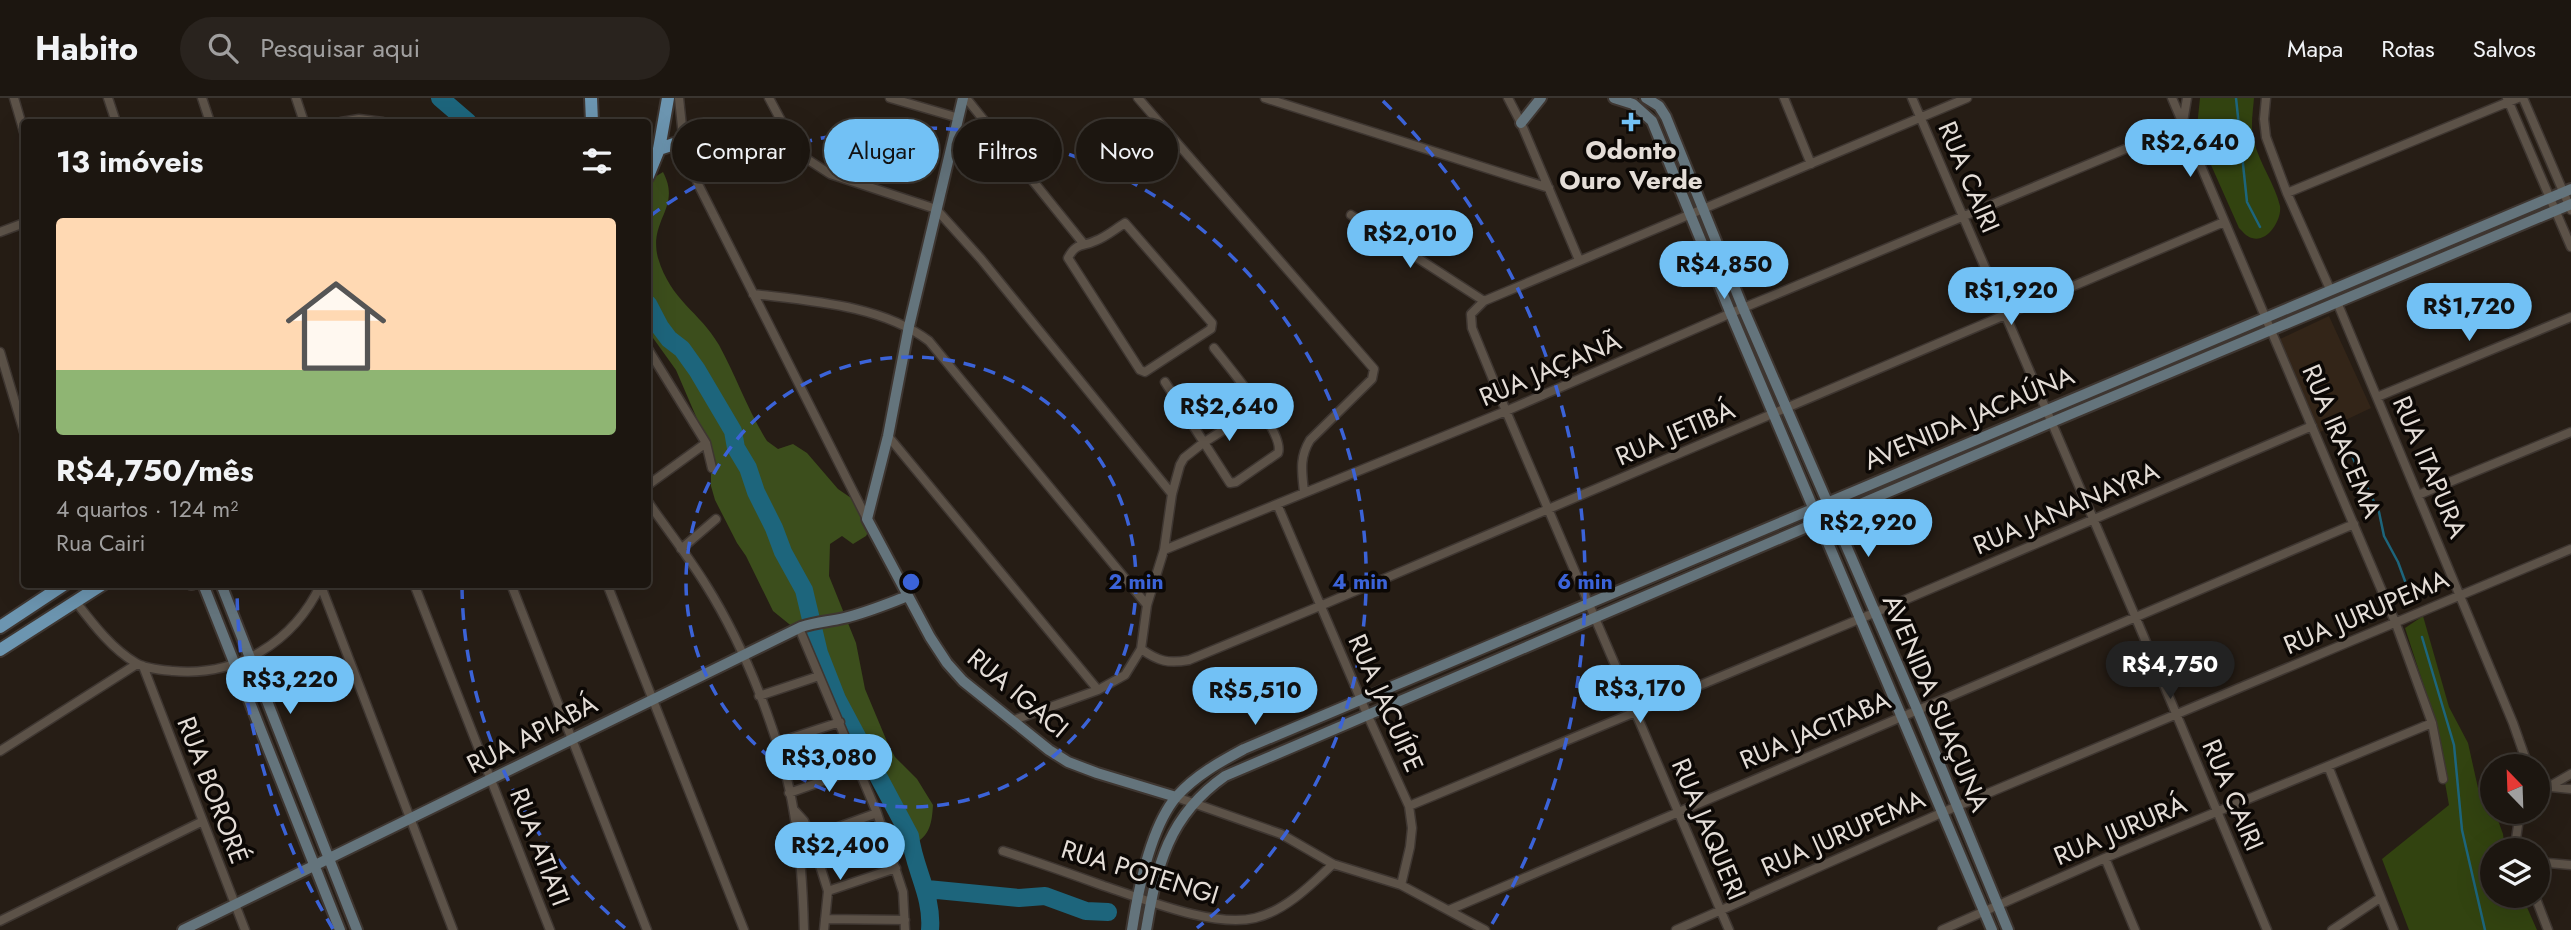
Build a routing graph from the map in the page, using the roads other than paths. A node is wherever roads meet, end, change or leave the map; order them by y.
1 (14, 98) edge
2 (108, 98) edge
3 (202, 98) edge
4 (296, 98) edge
5 (591, 98) edge
6 (668, 98) edge
7 (679, 98) edge
8 (769, 98) edge
9 (890, 98) edge
10 (965, 98) edge
11 (1138, 98) edge
12 (1265, 98) edge
13 (1508, 98) edge
14 (1541, 98) edge
15 (1614, 98) edge
16 (1646, 98) edge
17 (1784, 98) edge
18 (1912, 98) edge
19 (1967, 98) edge
20 (2172, 98) edge
21 (2187, 98) edge
22 (2266, 98) edge
23 (2518, 98) edge
24 (2523, 98) edge
25 (2508, 100) edge
26 (1658, 102) edge
27 (959, 118) junction
28 (1920, 118) junction
29 (115, 119) edge
30 (210, 119) edge
31 (303, 119) edge
32 (592, 119) edge
33 (681, 119) edge
34 (21, 122) edge
35 (1521, 123) junction
36 (2183, 125) junction
37 (672, 145) edge
38 (659, 149) junction
39 (1811, 164) junction
40 (651, 169) edge
41 (698, 182) edge
42 (1549, 188) junction
43 (2567, 190) edge
44 (2287, 193) junction
45 (2550, 198) junction
46 (2570, 206) edge
47 (936, 209) junction
48 (1703, 209) junction
49 (2555, 211) junction
50 (1691, 214) junction
51 (1351, 215) dead end
52 (1963, 216) junction
53 (2224, 222) junction
54 (21, 224) edge
55 (0, 232) edge
56 (1083, 243) junction
57 (2571, 247) edge
58 (1579, 260) junction
59 (2330, 289) junction
60 (753, 294) junction
61 (1484, 301) junction
62 (2337, 302) junction
63 (1743, 308) junction
64 (1731, 314) junction
65 (2005, 314) junction
66 (2267, 317) junction
67 (2571, 317) edge
68 (909, 326) junction
69 (2273, 330) junction
70 (1214, 348) dead end
71 (0, 352) edge
72 (651, 361) edge
73 (1165, 382) dead end
74 (2377, 397) junction
75 (1260, 407) junction
76 (1788, 408) junction
77 (2046, 410) junction
78 (1506, 411) junction
79 (1774, 414) junction
80 (21, 422) edge
81 (2052, 422) junction
82 (2312, 426) junction
83 (2571, 432) edge
84 (888, 436) junction
85 (706, 443) junction
86 (1203, 443) junction
87 (712, 468) dead end
88 (651, 483) edge
89 (1304, 492) junction
90 (1172, 495) junction
91 (2417, 495) junction
92 (1827, 503) junction
93 (1277, 504) junction
94 (651, 506) edge
95 (1549, 509) junction
96 (1815, 509) junction
97 (1832, 517) junction
98 (2093, 518) junction
99 (716, 519) dead end
100 (867, 519) junction
101 (1820, 522) junction
102 (2354, 524) junction
103 (681, 549) junction
104 (2571, 549) edge
105 (1164, 550) junction
106 (59, 588) edge
107 (72, 588) edge
108 (97, 588) edge
109 (205, 588) edge
110 (223, 588) edge
111 (319, 588) edge
112 (322, 588) edge
113 (416, 588) edge
114 (513, 588) edge
115 (608, 588) edge
116 (2461, 595) junction
117 (908, 596) junction
118 (76, 602) junction
119 (1589, 603) junction
120 (1147, 605) junction
121 (1320, 606) junction
122 (309, 608) junction
123 (1874, 613) junction
124 (330, 616) junction
125 (2135, 616) junction
126 (1595, 618) junction
127 (1861, 618) junction
128 (2396, 624) junction
129 (0, 626) edge
130 (800, 628) junction
131 (1141, 649) junction
132 (0, 650) edge
133 (743, 654) junction
134 (250, 659) junction
135 (140, 665) junction
136 (234, 665) junction
137 (819, 676) junction
138 (1098, 690) junction
139 (759, 696) junction
140 (650, 699) junction
141 (1362, 700) junction
142 (1917, 709) junction
143 (1635, 712) junction
144 (1367, 714) junction
145 (2175, 715) junction
146 (1902, 716) junction
147 (1014, 720) junction
148 (840, 722) junction
149 (2432, 723) junction
150 (570, 740) junction
151 (776, 743) junction
152 (0, 751) edge
153 (2524, 754) edge
154 (2328, 766) junction
155 (859, 768) junction
156 (2571, 774) edge
157 (2443, 779) dead end
158 (492, 780) junction
159 (2551, 787) joint
160 (2571, 789) edge
161 (789, 793) junction
162 (1176, 797) junction
163 (1194, 802) junction
164 (1409, 806) junction
165 (1955, 807) junction
166 (794, 810) junction
167 (1678, 811) junction
168 (2218, 812) junction
169 (877, 813) junction
170 (1942, 813) junction
171 (410, 820) junction
172 (202, 821) junction
173 (811, 837) junction
174 (1003, 851) dead end
175 (2105, 858) junction
176 (331, 859) junction
177 (2550, 863) edge
178 (1333, 864) junction
179 (2571, 865) edge
180 (315, 866) junction
181 (897, 868) junction
182 (1401, 885) junction
183 (828, 891) junction
184 (1138, 897) junction
185 (2380, 898) junction
186 (1151, 902) junction
187 (235, 904) junction
188 (1997, 905) junction
189 (2540, 908) edge
190 (1449, 910) junction
191 (1721, 910) junction
192 (1984, 912) junction
193 (825, 919) junction
194 (2, 920) edge
195 (905, 920) junction
196 (5, 930) edge
197 (183, 930) edge
198 (245, 930) edge
199 (340, 930) edge
200 (357, 930) edge
201 (453, 930) edge
202 (550, 930) edge
203 (646, 930) edge
204 (744, 930) edge
205 (804, 930) edge
206 (824, 930) edge
207 (905, 930) edge
208 (1132, 930) edge
209 (1146, 930) edge
210 (1485, 930) edge
211 (1676, 930) edge
212 (1729, 930) edge
213 (1942, 930) edge
214 (1992, 930) edge
215 (2008, 930) edge
216 (2135, 930) edge
217 (2267, 930) edge
218 (2332, 930) edge
219 (2394, 930) edge
220 (2548, 930) edge

1 - 34 street
2 - 29 street
3 - 30 street
4 - 31 street
5 - 32 main road
6 - 38 main road
7 - 33 street, RUA IGACI
8 - 47 street
9 - 27 street
10 - 27 street
10 - 56 street
11 - 89 street
12 - 42 street
13 - 35 street
14 - 35 street
15 - 50 street, AVENIDA SUAÇUNA
16 - 26 street
17 - 39 street
18 - 28 street, RUA CAIRI
19 - 28 street
20 - 36 street, RUA IRACEMA
21 - 36 street
22 - 44 street
23 - 25 street
24 - 43 street
25 - 44 street
25 - 45 street
26 - 48 street, AVENIDA SUAÇUNA
27 - 47 street
28 - 39 street
28 - 52 street, RUA CAIRI
35 - 42 street
36 - 52 street, RUA JAÇANÃ
36 - 53 street, RUA IRACEMA
37 - 38 main road
38 - 40 main road
39 - 48 street
41 - 60 street, RUA IGACI
42 - 58 street
43 - 45 street, AVENIDA JACAÚNA
43 - 46 street
44 - 59 street
45 - 49 street
45 - 59 street, AVENIDA JACAÚNA
46 - 49 street, AVENIDA JACAÚNA
47 - 68 street
47 - 90 street
48 - 50 street
48 - 63 street, AVENIDA SUAÇUNA
49 - 57 street
49 - 62 street, AVENIDA JACAÚNA
50 - 58 street
50 - 64 street, AVENIDA SUAÇUNA
51 - 61 street
52 - 63 street, RUA JAÇANÃ
52 - 65 street, RUA CAIRI
53 - 65 street, RUA JETIBÁ
53 - 66 street, RUA IRACEMA
54 - 55 street
56 - 56 street
58 - 61 street
59 - 66 street, AVENIDA JACAÚNA
60 - 68 street
60 - 100 street, RUA IGACI
61 - 78 street, RUA JAQUERI
62 - 69 street, AVENIDA JACAÚNA
62 - 74 street, RUA ITAPURA
63 - 64 street, RUA JAÇANÃ
63 - 76 street, AVENIDA SUAÇUNA
64 - 78 street, RUA JAÇANÃ
64 - 79 street, AVENIDA SUAÇUNA
65 - 76 street, RUA JETIBÁ
65 - 77 street, RUA CAIRI
66 - 69 street, RUA IRACEMA
66 - 77 street, AVENIDA JACAÚNA
67 - 74 street
68 - 84 street
68 - 120 street
69 - 81 street, AVENIDA JACAÚNA
69 - 82 street, RUA IRACEMA
70 - 75 street
71 - 80 street
72 - 85 street
73 - 86 street
74 - 91 street, RUA ITAPURA
75 - 86 street
75 - 86 street
76 - 79 street, RUA JETIBÁ
76 - 92 street, AVENIDA SUAÇUNA
77 - 81 street, RUA CAIRI
77 - 92 street, AVENIDA JACAÚNA
78 - 89 street, RUA JAÇANÃ
78 - 95 street, RUA JAQUERI
79 - 95 street, RUA JETIBÁ
79 - 96 street, AVENIDA SUAÇUNA
81 - 97 street, AVENIDA JACAÚNA
81 - 98 street, RUA CAIRI
82 - 98 street, RUA JANANAYRA
82 - 102 street, RUA IRACEMA
83 - 91 street
84 - 100 street
84 - 138 street
85 - 87 street
85 - 88 street
86 - 90 street
89 - 93 street, RUA JAÇANÃ
90 - 105 street
91 - 116 street, RUA ITAPURA
92 - 96 street, AVENIDA JACAÚNA
92 - 97 street, AVENIDA SUAÇUNA
93 - 105 street, RUA JAÇANÃ
93 - 121 street, RUA JACUÍPE
94 - 103 street
95 - 119 street, RUA JAQUERI
95 - 121 street, RUA JETIBÁ
96 - 101 street, AVENIDA SUAÇUNA
96 - 119 street, AVENIDA JACAÚNA
97 - 101 street, AVENIDA JACAÚNA
97 - 123 street, AVENIDA SUAÇUNA
98 - 123 street, RUA JANANAYRA
98 - 125 street, RUA CAIRI
99 - 103 street
100 - 117 street, RUA IGACI
101 - 126 street, AVENIDA JACAÚNA
101 - 127 street, AVENIDA SUAÇUNA
102 - 125 street, RUA JACITABA
102 - 128 street, RUA IRACEMA
103 - 133 street
104 - 116 street, RUA JURUPEMA
105 - 120 street
106 - 129 main road
107 - 118 main road
108 - 118 main road
109 - 136 street
110 - 134 street
111 - 122 street
112 - 124 street
113 - 158 street, RUA ATIATI
114 - 150 street
115 - 140 street
116 - 128 street, RUA JURUPEMA
116 - 153 street, RUA ITAPURA
117 - 130 street, RUA APIABÁ
117 - 147 street, RUA IGACI
118 - 132 main road
118 - 135 street
119 - 126 street, RUA JAQUERI
119 - 141 street, AVENIDA JACAÚNA
120 - 131 street
121 - 131 street, RUA JETIBÁ
121 - 141 street, RUA JACUÍPE
122 - 124 street
122 - 134 street
123 - 127 street, RUA JANANAYRA
123 - 142 street, AVENIDA SUAÇUNA
124 - 171 street
125 - 142 street, RUA JACITABA
125 - 145 street, RUA CAIRI
126 - 143 street, RUA JAQUERI
126 - 144 street, AVENIDA JACAÚNA
127 - 143 street, RUA JANANAYRA
127 - 146 street, AVENIDA SUAÇUNA
128 - 145 street, RUA JURUPEMA
128 - 149 street, RUA IRACEMA
130 - 133 street, RUA APIABÁ
130 - 137 street
131 - 138 street
133 - 139 street
133 - 140 street, RUA APIABÁ
134 - 136 street
134 - 176 street
135 - 136 street
135 - 152 street
135 - 172 street, RUA BORORÉ
136 - 180 street
137 - 139 street
137 - 148 street
138 - 147 street
139 - 151 street
140 - 150 street, RUA APIABÁ
140 - 204 street
141 - 144 street, RUA JACUÍPE
141 - 162 street, AVENIDA JACAÚNA
142 - 146 street, RUA JACITABA
142 - 165 street, AVENIDA SUAÇUNA
143 - 164 street, RUA JANANAYRA
143 - 167 street, RUA JAQUERI
144 - 163 street, AVENIDA JACAÚNA
144 - 164 street, RUA JACUÍPE
145 - 165 street, RUA JURUPEMA
145 - 168 street, RUA CAIRI
146 - 167 street, RUA JACITABA
146 - 170 street, AVENIDA SUAÇUNA
147 - 162 street, RUA IGACI
148 - 151 street
148 - 155 street
149 - 154 street, RUA JURURÁ
149 - 157 street, RUA IRACEMA
150 - 158 street, RUA APIABÁ
150 - 203 street
151 - 161 street
154 - 168 street, RUA JURURÁ
154 - 185 street
155 - 161 street
155 - 169 street
156 - 159 street
158 - 171 street, RUA APIABÁ
158 - 202 street, RUA ATIATI
159 - 160 street
161 - 166 street
162 - 163 street, RUA IGACI
162 - 184 street, AVENIDA JACAÚNA
163 - 178 street, RUA IGACI
163 - 186 street, AVENIDA JACAÚNA
164 - 182 street, RUA JACUÍPE
165 - 170 street, RUA JURUPEMA
165 - 188 street, AVENIDA SUAÇUNA
166 - 173 street
166 - 205 street
167 - 190 street, RUA JACITABA
167 - 191 street, RUA JAQUERI
168 - 175 street, RUA JURURÁ
168 - 217 street, RUA CAIRI
169 - 173 street
169 - 181 street
170 - 191 street, RUA JURUPEMA
170 - 192 street, AVENIDA SUAÇUNA
171 - 176 street, RUA APIABÁ
171 - 201 street
172 - 187 street, RUA BORORÉ
172 - 194 street
173 - 183 street
174 - 184 street, RUA POTENGI
175 - 188 street, RUA JURURÁ
175 - 216 street
176 - 180 street, RUA APIABÁ
176 - 200 street
177 - 179 street
178 - 182 street, RUA IGACI
178 - 186 street, RUA POTENGI
180 - 187 street, RUA APIABÁ
180 - 199 street
181 - 183 street
181 - 195 street
182 - 190 street, RUA IGACI
183 - 193 street
184 - 186 street, RUA POTENGI
184 - 208 street, AVENIDA JACAÚNA
185 - 218 street
185 - 219 street
186 - 209 street, AVENIDA JACAÚNA
187 - 197 street, RUA APIABÁ
187 - 198 street, RUA BORORÉ
188 - 192 street, RUA JURURÁ
188 - 215 street, AVENIDA SUAÇUNA
189 - 220 street
190 - 210 street, RUA IGACI
191 - 211 street, RUA JURUPEMA
191 - 212 street, RUA JAQUERI
192 - 213 street, RUA JURURÁ
192 - 214 street, AVENIDA SUAÇUNA
193 - 195 street
193 - 206 street
194 - 196 street
195 - 207 street

